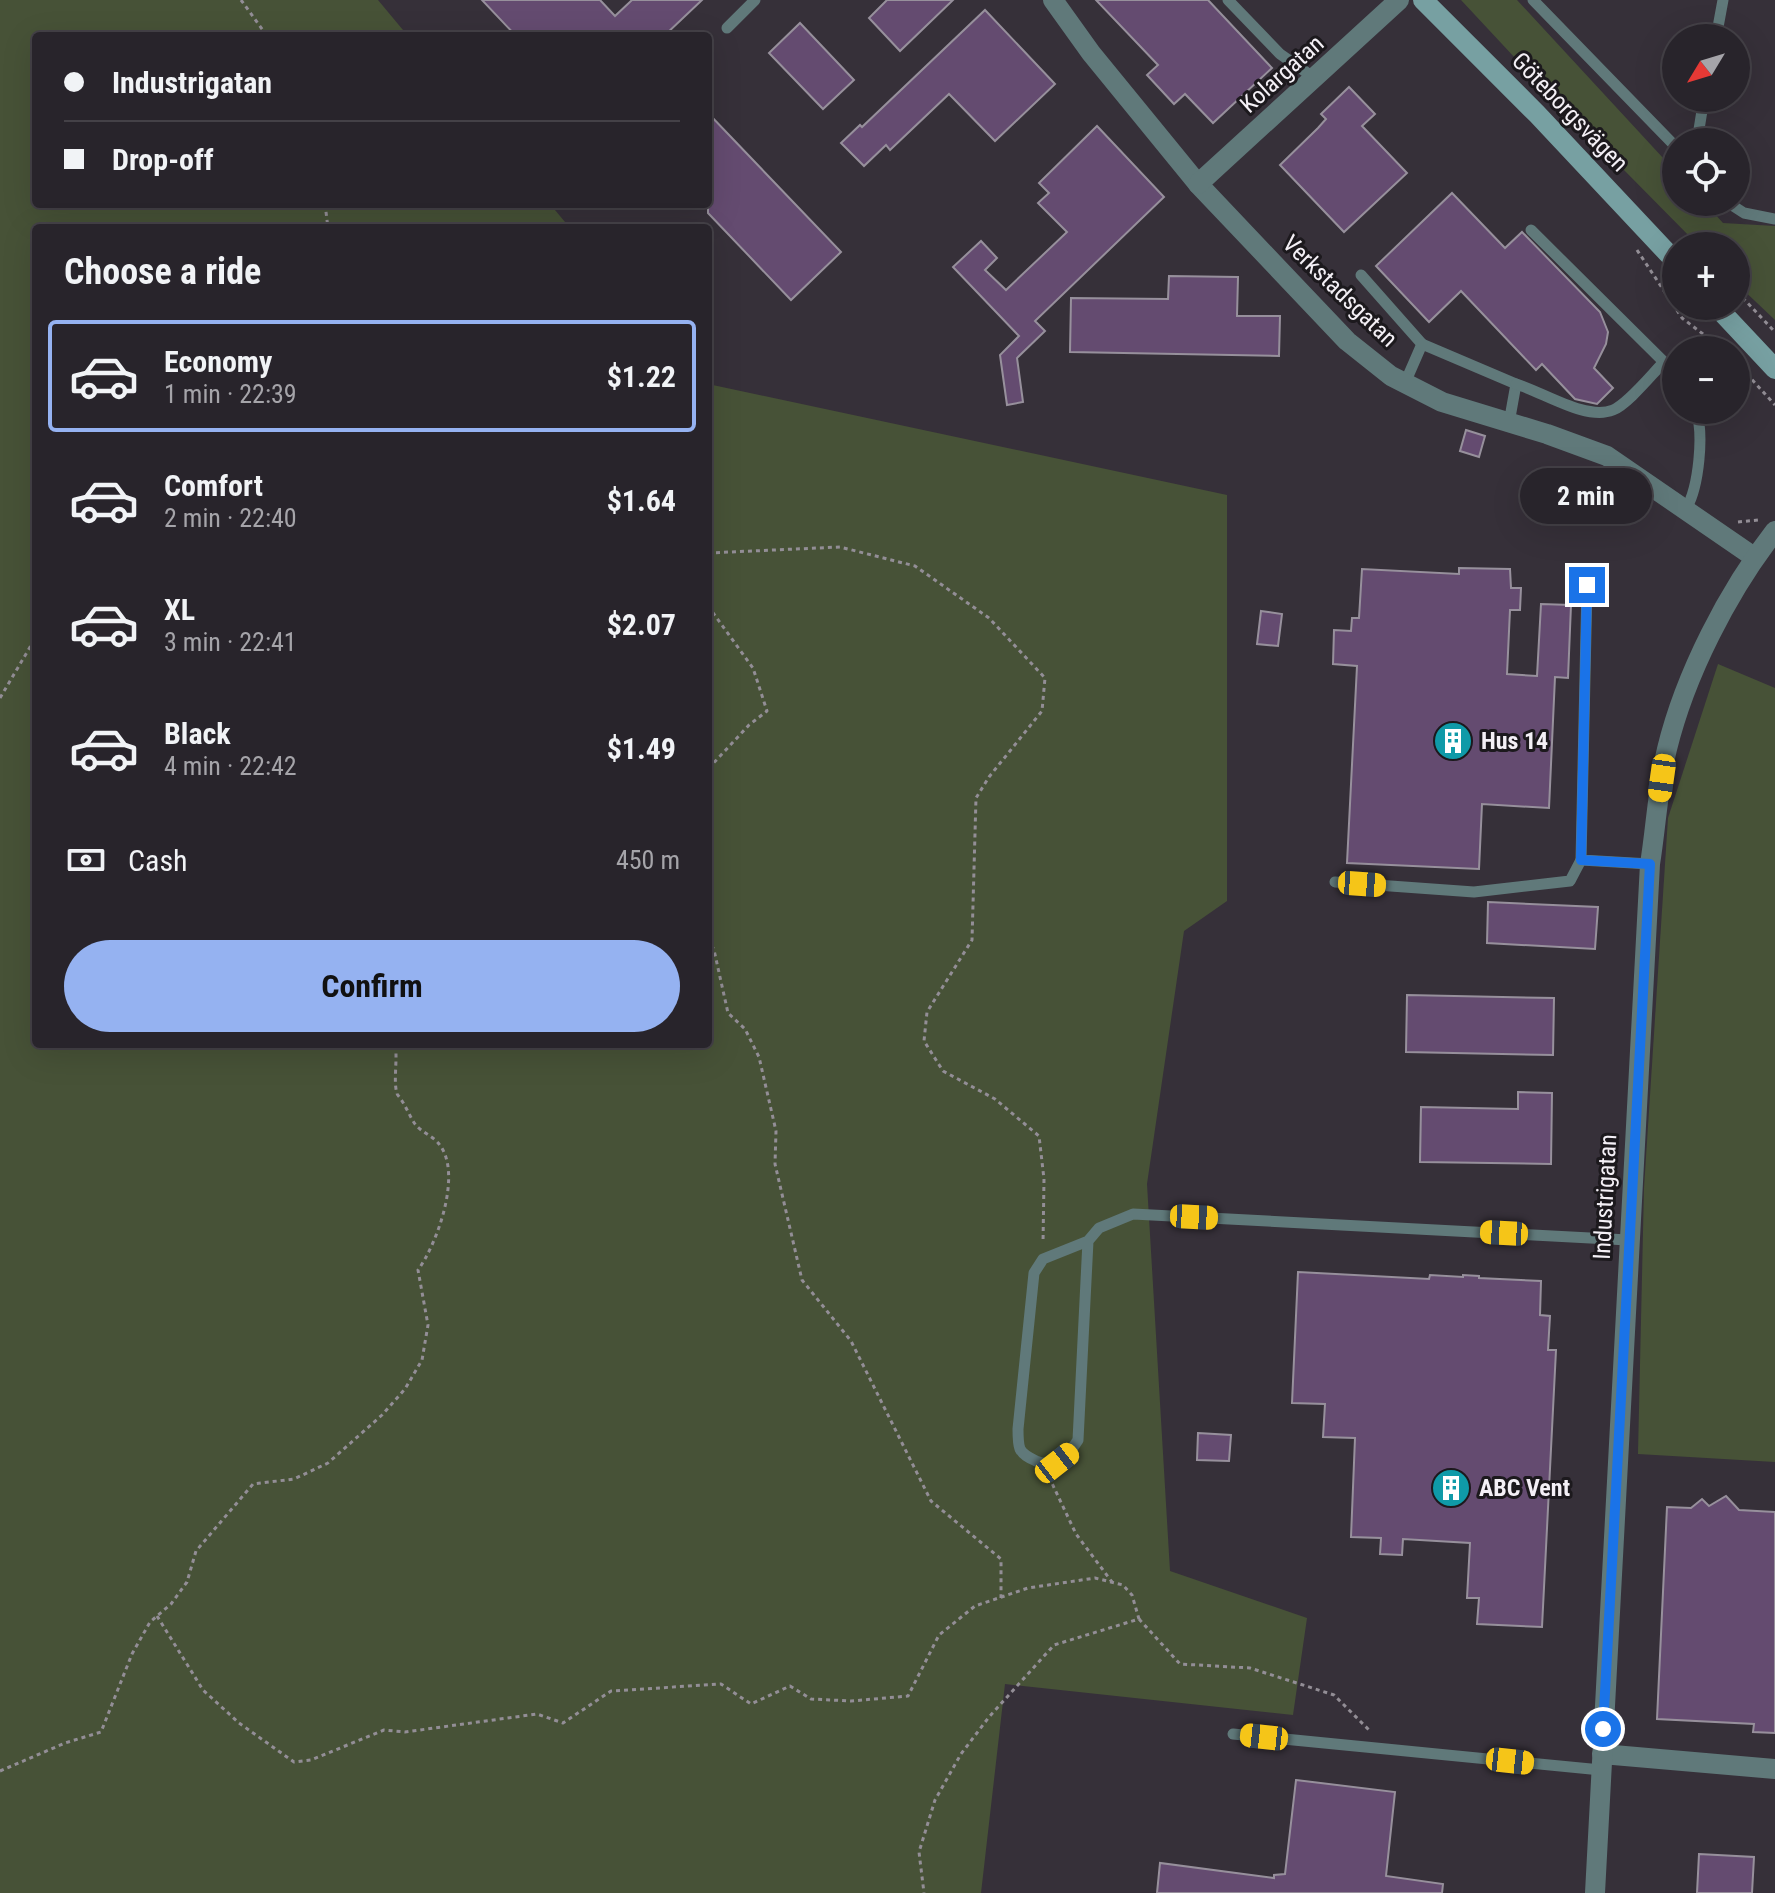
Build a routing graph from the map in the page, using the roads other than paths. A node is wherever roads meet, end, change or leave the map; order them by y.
1 (755, 0) edge
2 (1053, 0) edge
3 (1228, 0) edge
4 (1399, 0) edge
5 (1423, 0) edge
6 (1533, 0) edge
7 (1723, 0) edge
8 (1719, 24) edge
9 (727, 28) dead end
10 (1316, 79) junction
11 (1662, 133) edge
12 (1198, 184) junction
13 (1750, 214) edge
14 (1775, 219) edge
15 (1531, 230) dead end
16 (1662, 247) edge
17 (1361, 275) dead end
18 (1729, 320) edge
19 (1422, 344) junction
20 (1662, 360) edge
21 (1662, 364) edge
22 (1775, 369) edge
23 (1405, 383) junction
24 (1516, 384) junction
25 (1509, 423) junction
26 (1700, 424) edge
27 (1686, 509) junction
28 (1767, 525) edge
29 (1754, 557) junction
30 (1587, 585) dead end
31 (1581, 860) junction
32 (1650, 864) junction
33 (1335, 882) dead end
34 (1628, 1240) junction
35 (1088, 1241) junction
36 (1233, 1734) dead end
37 (1601, 1762) junction
38 (1775, 1769) edge
39 (1595, 1893) edge

1 - 9 lane
2 - 12 street, Verkstadsgatan
3 - 10 lane
4 - 10 street, Kolargatan
5 - 16 street, Göteborgsvägen
6 - 11 lane
7 - 8 lane
10 - 12 street, Kolargatan
12 - 23 street, Verkstadsgatan
13 - 14 lane
15 - 20 lane
17 - 19 lane
18 - 22 street
19 - 23 lane
19 - 24 lane
21 - 24 lane
23 - 25 street, Verkstadsgatan
24 - 25 lane
25 - 27 street, Verkstadsgatan
26 - 27 lane
27 - 29 street, Verkstadsgatan
28 - 29 street, Industrigatan
29 - 32 street, Industrigatan
30 - 31 lane
31 - 32 lane
31 - 33 lane
32 - 34 street, Industrigatan
34 - 35 lane
34 - 37 street, Industrigatan
35 - 35 lane
36 - 37 lane
37 - 38 street
37 - 39 street, Industrigatan

